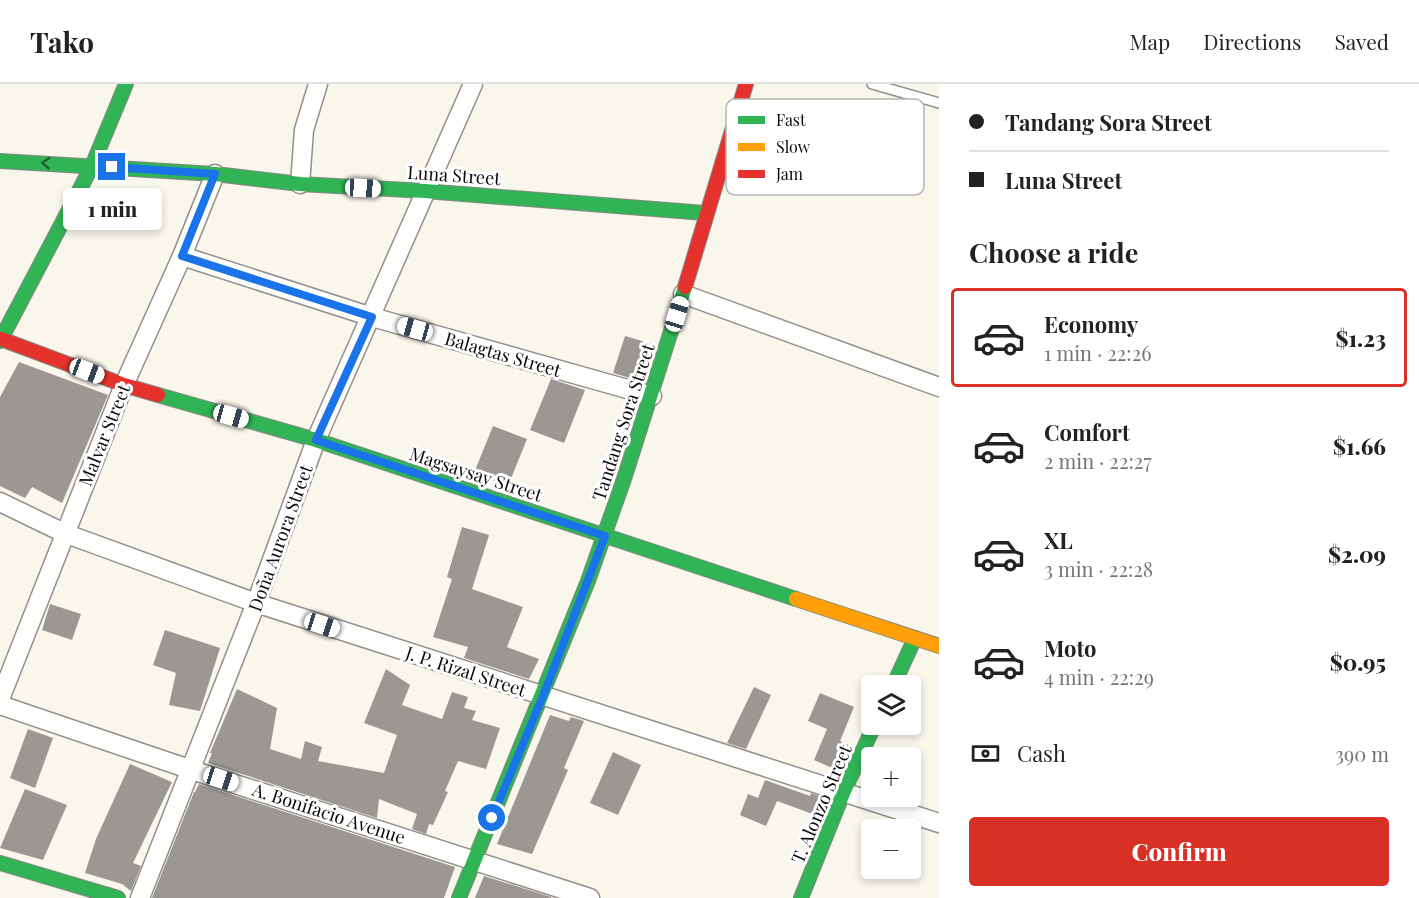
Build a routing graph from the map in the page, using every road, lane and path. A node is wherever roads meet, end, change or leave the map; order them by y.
1 (126, 84) edge
2 (318, 84) edge
3 (473, 84) edge
4 (746, 84) edge
5 (872, 84) edge
6 (741, 99) edge
7 (939, 103) edge
8 (726, 147) edge
9 (0, 161) edge
10 (92, 166) junction
11 (215, 174) junction
12 (300, 184) junction
13 (425, 191) junction
14 (705, 213) junction
15 (182, 256) junction
16 (683, 294) junction
17 (372, 317) junction
18 (1, 340) edge
19 (124, 385) junction
20 (939, 387) edge
21 (652, 396) junction
22 (316, 440) junction
23 (0, 502) edge
24 (64, 533) junction
25 (605, 536) junction
26 (256, 603) junction
27 (915, 638) junction
28 (939, 646) edge
29 (898, 675) edge
30 (543, 696) junction
31 (0, 699) edge
32 (0, 705) edge
33 (869, 735) edge
34 (190, 769) junction
35 (844, 791) junction
36 (939, 823) edge
37 (474, 859) junction
38 (0, 863) edge
39 (118, 898) edge
40 (140, 898) edge
41 (459, 898) edge
42 (591, 898) edge
43 (801, 898) edge

1 - 10 street
2 - 12 street
3 - 13 street, Doña Aurora Street
4 - 6 street, Tandang Sora Street
5 - 7 lane
8 - 14 street, Tandang Sora Street
10 -> 9 street, Luna Street
10 - 11 street, Luna Street
10 - 18 street
11 - 12 street, Luna Street
11 - 15 street, Malvar Street
12 - 13 street, Luna Street
13 - 14 street, Luna Street
13 - 17 street, Doña Aurora Street
14 - 16 street, Tandang Sora Street
15 - 17 street, Balagtas Street
15 - 19 street, Malvar Street
16 - 20 street
16 - 21 street, Tandang Sora Street
17 - 21 street, Balagtas Street
17 - 22 street, Doña Aurora Street
18 - 19 street, Magsaysay Street
19 - 22 street, Magsaysay Street
19 - 24 street, Malvar Street
21 - 25 street, Tandang Sora Street
22 - 25 street, Magsaysay Street
22 - 26 street, Doña Aurora Street
23 - 24 street, J. P. Rizal Street
24 - 26 street, J. P. Rizal Street
24 - 31 street, Malvar Street
25 - 27 street, Magsaysay Street
25 - 30 street, Tandang Sora Street
26 - 30 street, J. P. Rizal Street
26 - 34 street, Doña Aurora Street
27 - 28 street, Magsaysay Street
27 - 29 street
30 - 35 street, J. P. Rizal Street
30 - 37 street, Tandang Sora Street
32 - 34 street, A. Bonifacio Avenue
33 - 35 street, T. Alonzo Street
34 - 37 street, A. Bonifacio Avenue
34 - 40 street, Doña Aurora Street
35 - 36 street, J. P. Rizal Street
35 - 43 street, T. Alonzo Street
37 - 41 street, Tandang Sora Street
37 - 42 street, A. Bonifacio Avenue
38 - 39 street

